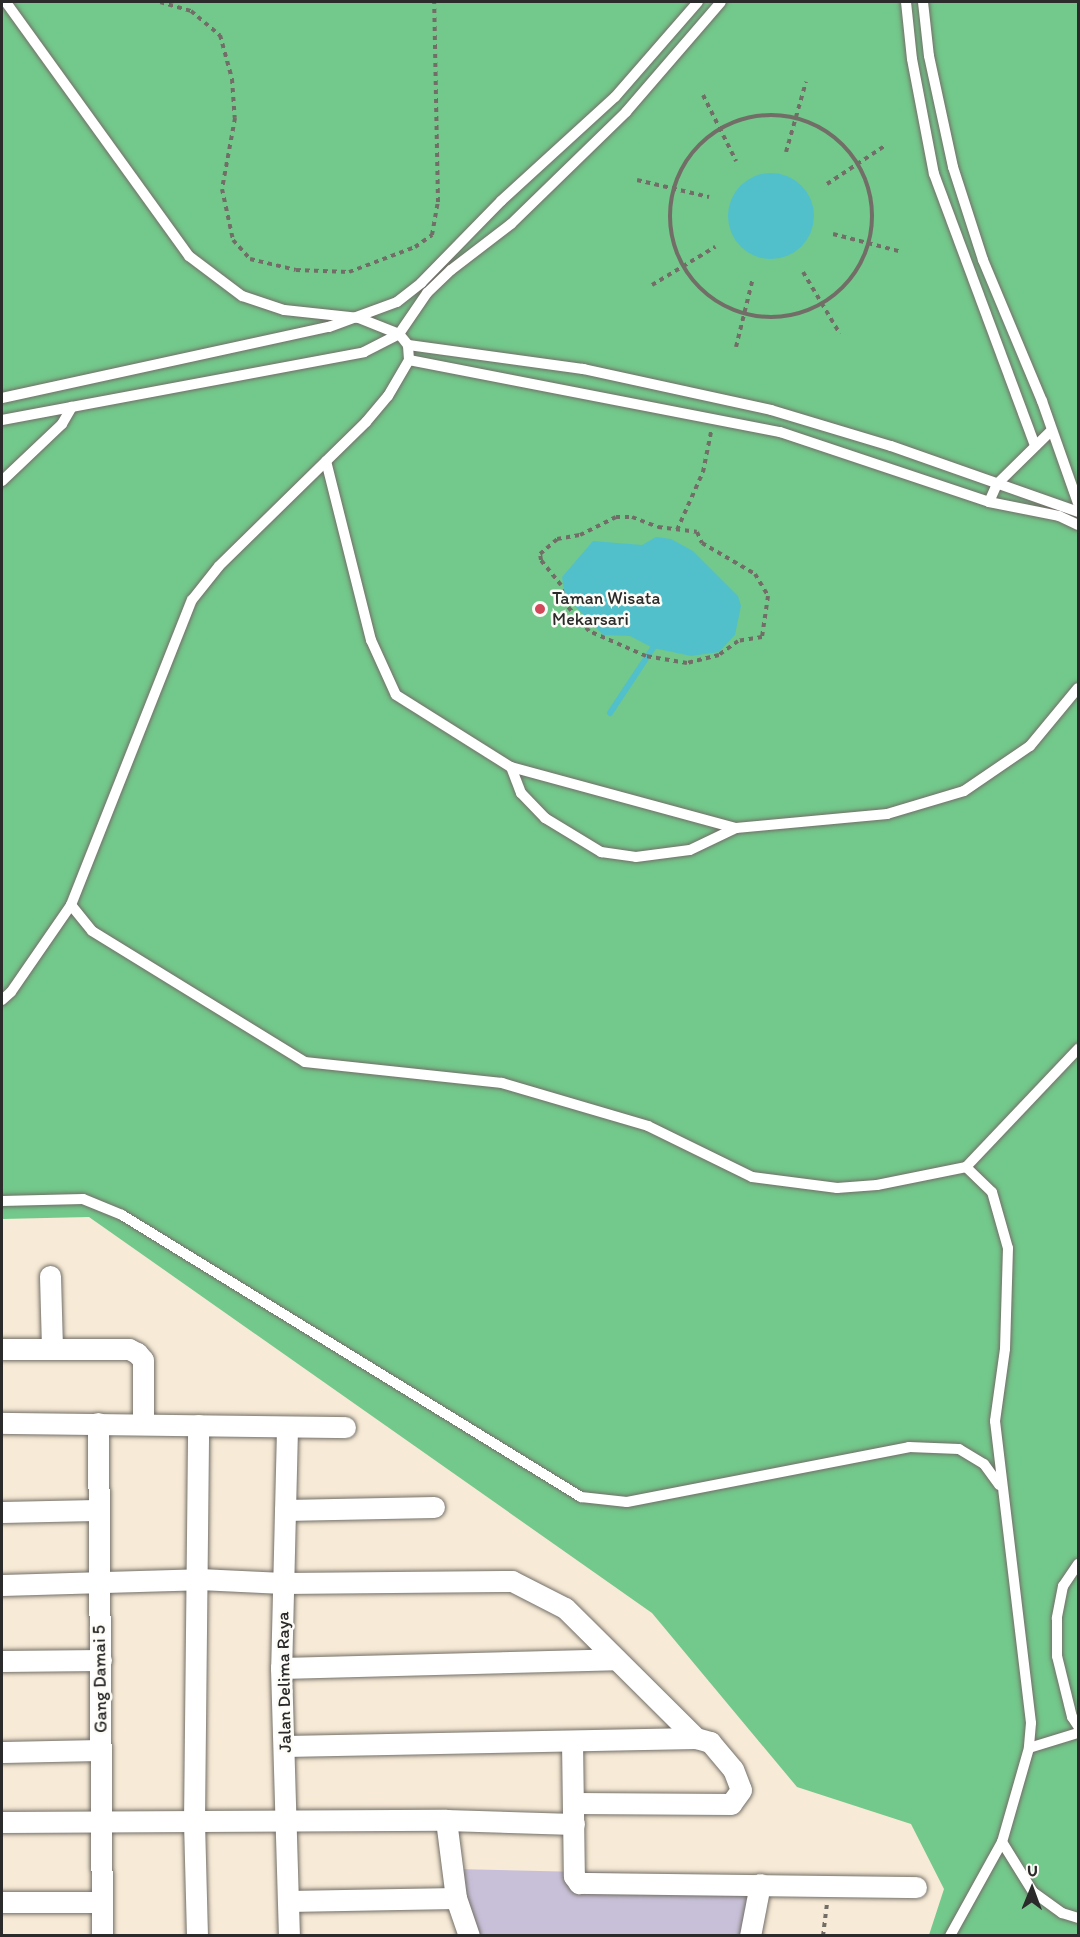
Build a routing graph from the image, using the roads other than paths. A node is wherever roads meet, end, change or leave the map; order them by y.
1 (6, 2) edge
2 (698, 2) edge
3 (721, 2) edge
4 (906, 2) edge
5 (923, 2) edge
6 (359, 318) junction
7 (399, 334) junction
8 (408, 345) junction
9 (410, 360) junction
10 (2, 398) edge
11 (72, 407) junction
12 (2, 420) edge
13 (1050, 432) junction
14 (1035, 446) junction
15 (326, 461) junction
16 (2, 481) edge
17 (997, 484) junction
18 (989, 502) junction
19 (1078, 502) edge
20 (1078, 512) edge
21 (1078, 525) edge
22 (1078, 687) edge
23 (511, 767) junction
24 (735, 828) junction
25 (71, 905) junction
26 (2, 1000) edge
27 (1078, 1049) edge
28 (966, 1167) junction
29 (2, 1201) edge
30 (50, 1276) dead end
31 (2, 1349) edge
32 (52, 1349) junction
33 (2, 1423) edge
34 (98, 1423) junction
35 (143, 1423) junction
36 (198, 1425) junction
37 (345, 1427) dead end
38 (286, 1429) junction
39 (1000, 1485) junction
40 (434, 1507) dead end
41 (96, 1510) junction
42 (285, 1510) junction
43 (2, 1512) edge
44 (1078, 1564) edge
45 (199, 1579) junction
46 (283, 1582) junction
47 (98, 1583) junction
48 (2, 1585) edge
49 (616, 1659) junction
50 (101, 1660) junction
51 (2, 1661) edge
52 (281, 1668) junction
53 (1078, 1726) edge
54 (1078, 1732) edge
55 (696, 1738) junction
56 (572, 1741) junction
57 (285, 1746) junction
58 (1029, 1748) junction
59 (101, 1750) junction
60 (2, 1752) edge
61 (573, 1814) junction
62 (102, 1820) junction
63 (286, 1820) junction
64 (446, 1820) junction
65 (2, 1822) edge
66 (194, 1822) junction
67 (1002, 1842) junction
68 (760, 1884) junction
69 (916, 1887) dead end
70 (456, 1898) junction
71 (288, 1901) junction
72 (2, 1902) edge
73 (101, 1902) junction
74 (1078, 1918) edge
75 (102, 1935) edge
76 (197, 1935) edge
77 (289, 1935) edge
78 (469, 1935) edge
79 (750, 1935) edge
80 (950, 1935) edge

1 - 6 lane
2 - 6 lane
3 - 7 lane
4 - 14 lane
5 - 13 lane
6 - 7 lane
6 - 10 lane
7 - 8 lane
7 - 11 lane
8 - 9 lane
8 - 17 lane
9 - 15 lane
9 - 18 lane
11 - 12 lane
11 - 16 lane
13 - 14 lane
13 - 19 lane
14 - 17 lane
15 - 23 lane
15 - 25 lane
17 - 18 lane
17 - 20 lane
18 - 21 lane
22 - 24 lane
23 - 24 lane
23 - 24 lane
25 - 26 lane
25 - 28 lane
27 - 28 lane
28 - 39 lane
29 - 39 lane
30 - 32 street
31 - 32 street
32 - 35 street
33 - 34 street
34 - 35 street
34 - 41 street, Gang Damai 5
35 - 36 street
36 - 38 street
36 - 45 street
37 - 38 street
38 - 42 street, Jalan Delima Raya
39 - 58 lane
40 - 42 street
41 - 43 street
41 - 47 street, Gang Damai 5
42 - 46 street, Jalan Delima Raya
44 - 53 lane
45 - 46 street
45 - 47 street
45 - 66 street
46 - 49 street
46 - 52 street, Jalan Delima Raya
47 - 48 street
47 - 50 street, Gang Damai 5
49 - 52 street
49 - 55 street
50 - 51 street
50 - 59 street, Gang Damai 5
52 - 57 street, Jalan Delima Raya
54 - 58 lane
55 - 56 street
55 - 61 street
56 - 57 street
56 - 61 street
57 - 63 street, Jalan Delima Raya
58 - 67 lane
59 - 60 street
59 - 62 street, Gang Damai 5
61 - 64 street
61 - 68 street
62 - 65 street
62 - 66 street
62 - 73 street, Gang Damai 5
63 - 64 street
63 - 66 street
63 - 71 street, Jalan Delima Raya
64 - 70 street
66 - 76 street
67 - 74 lane
67 - 80 lane
68 - 69 street
68 - 79 street
70 - 71 street
70 - 78 street
71 - 77 street, Jalan Delima Raya
72 - 73 street
73 - 75 street, Gang Damai 5

